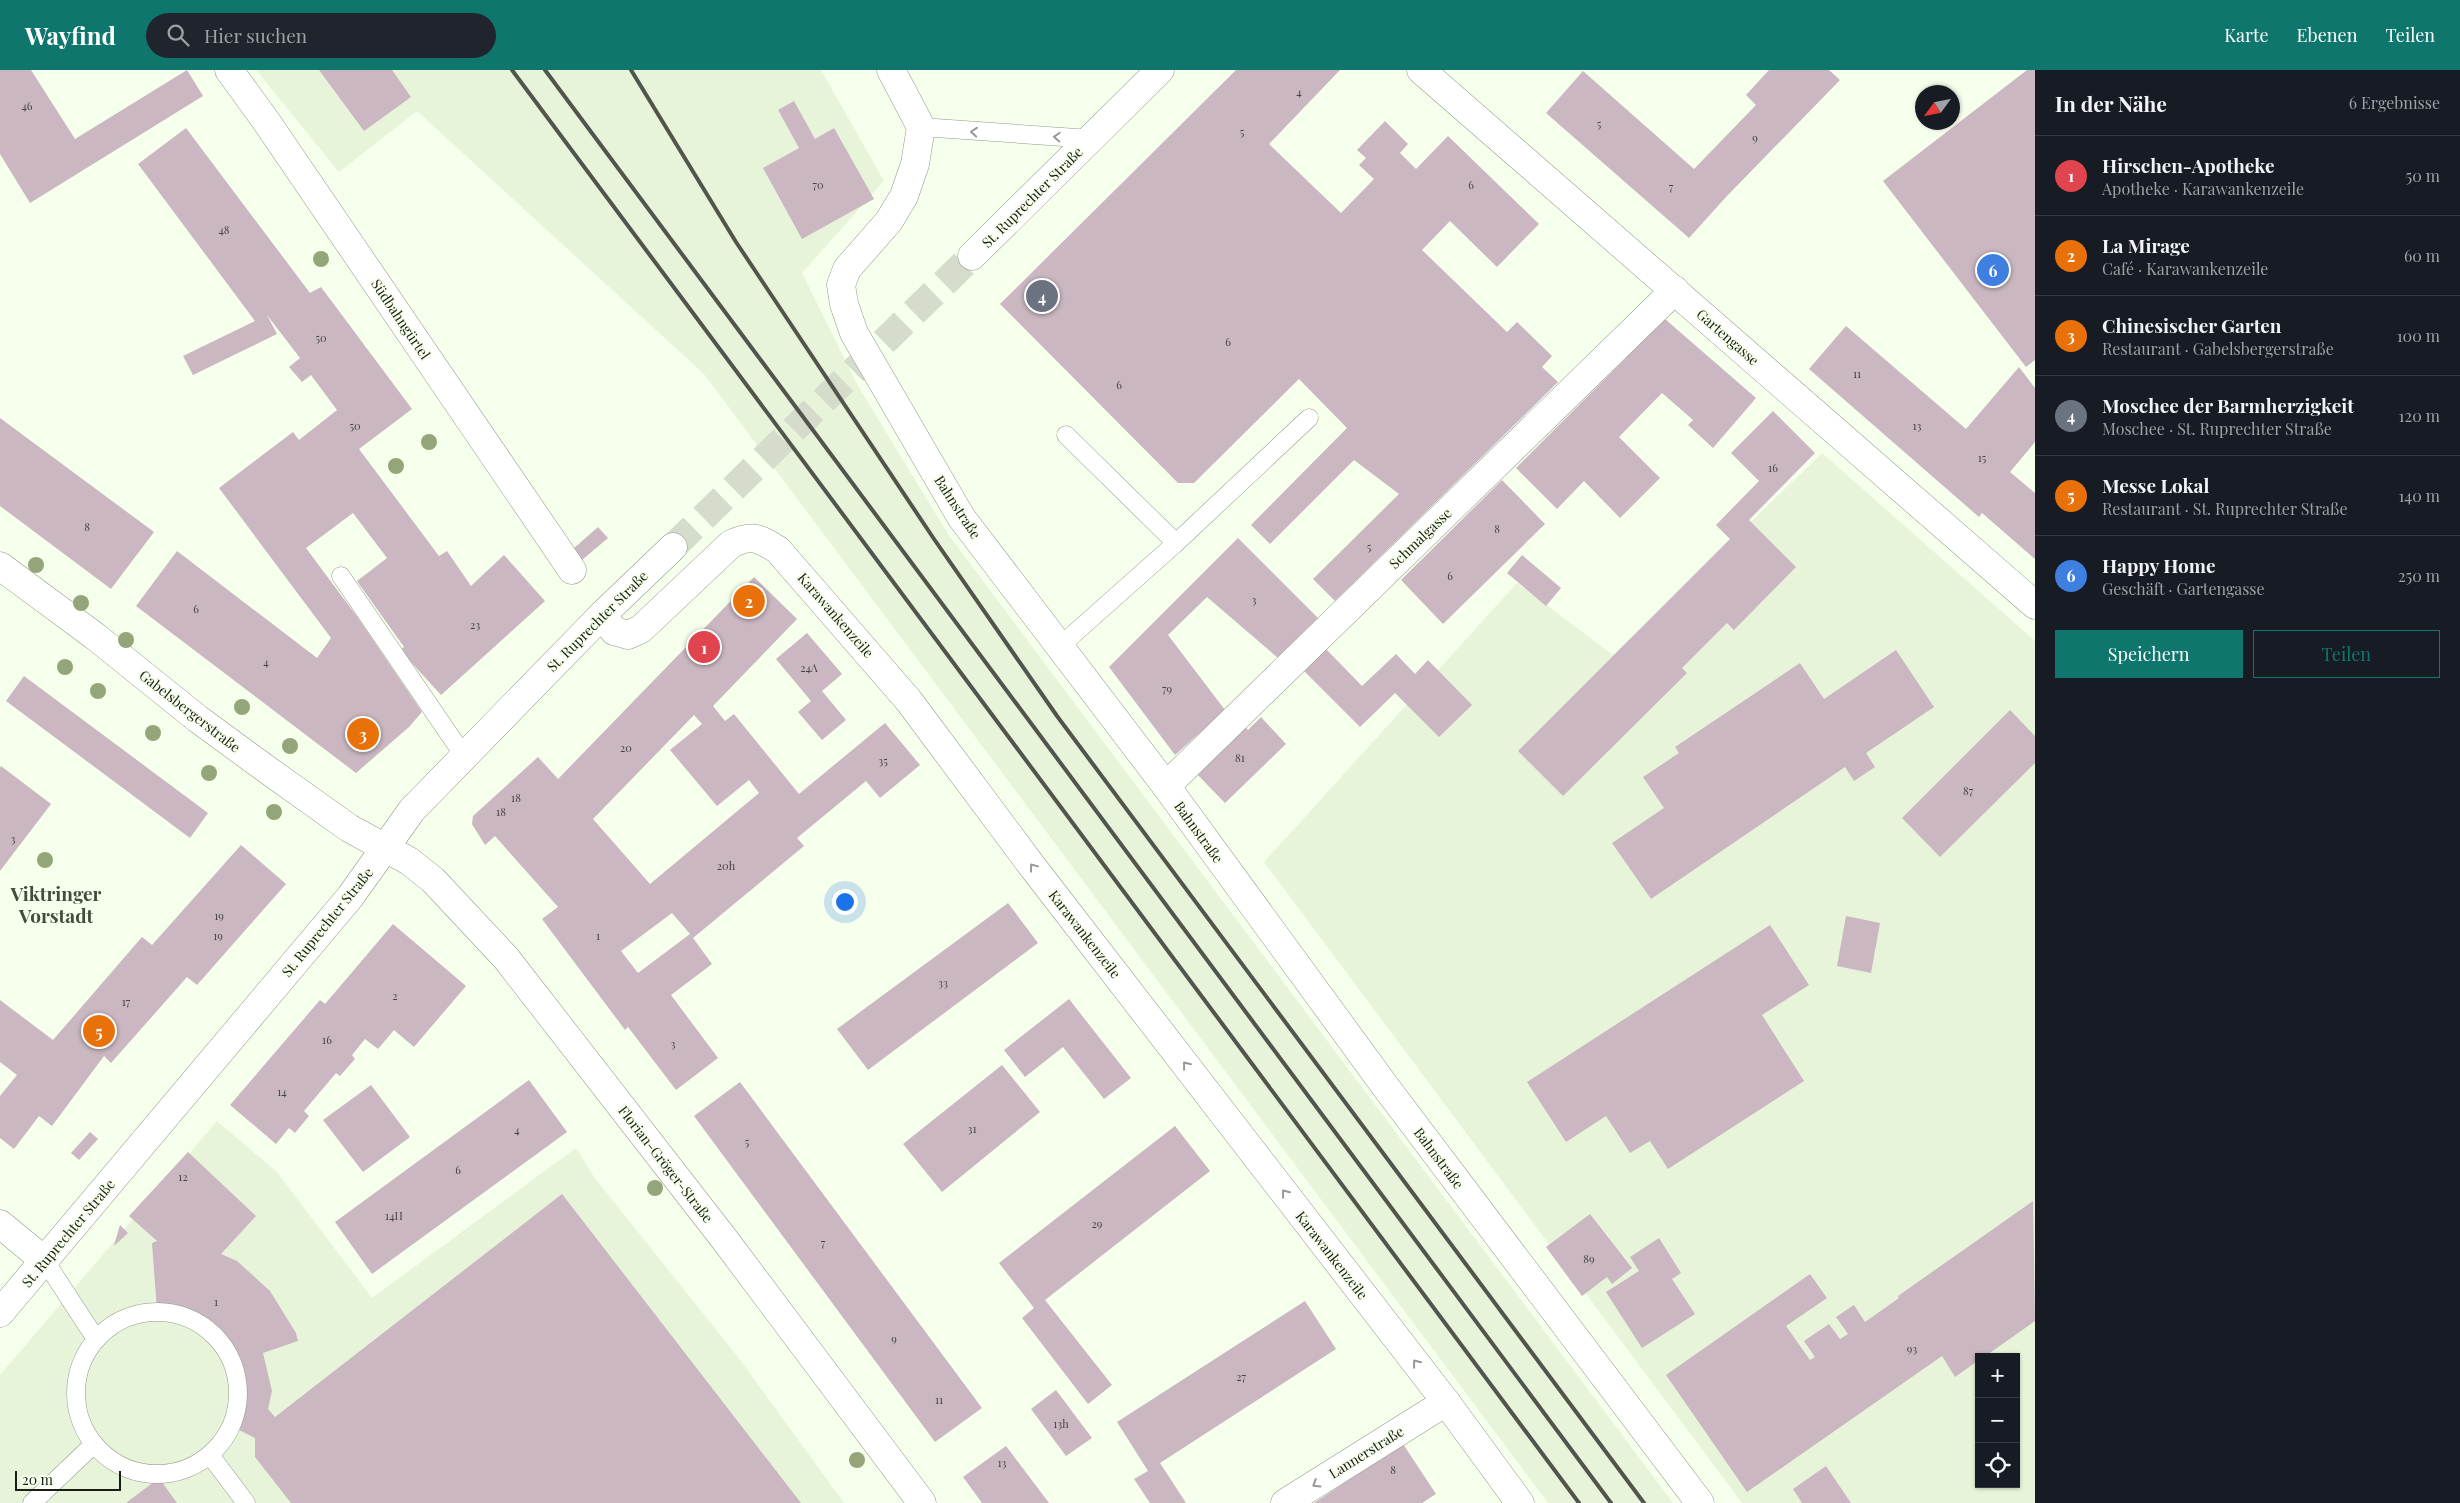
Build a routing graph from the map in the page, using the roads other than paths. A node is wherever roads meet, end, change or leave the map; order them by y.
1 (229, 70) edge
2 (891, 70) edge
3 (1160, 70) edge
4 (1421, 70) edge
5 (921, 127) junction
6 (1091, 139) junction
7 (972, 256) tunnel mouth
8 (1675, 290) junction
9 (1309, 418) dead end
10 (1066, 435) dead end
11 (1176, 543) junction
12 (673, 547) tunnel mouth
13 (0, 566) edge
14 (572, 570) dead end
15 (341, 576) dead end
16 (2035, 605) edge
17 (603, 614) junction
18 (1060, 647) junction
19 (464, 756) junction
20 (1166, 786) junction
21 (385, 848) junction
22 (0, 1224) edge
23 (45, 1261) junction
24 (0, 1313) edge
25 (96, 1339) junction
26 (1446, 1402) junction
27 (94, 1444) junction
28 (210, 1456) junction
29 (32, 1503) edge
30 (246, 1503) edge
31 (922, 1503) edge
32 (1286, 1503) edge
33 (1520, 1503) edge
34 (1700, 1503) edge

1 - 14 street, Südbahngürtel
2 - 5 street
3 - 6 street, St. Ruprechter Straße
4 - 8 street, Gartengasse
6 -> 5 lane
5 - 18 street, Bahnstraße
6 - 7 street, St. Ruprechter Straße
8 - 16 street, Gartengasse
8 - 20 street, Schmalgasse
9 - 11 lane
10 - 11 lane
11 - 18 lane
12 - 17 street, St. Ruprechter Straße
13 - 21 street, Gabelsbergerstraße
15 - 19 lane
17 - 19 street, St. Ruprechter Straße
26 -> 17 street, Karawankenzeile
18 - 20 street, Bahnstraße
19 - 21 street, St. Ruprechter Straße
20 - 34 street, Bahnstraße
21 - 23 street, St. Ruprechter Straße
21 - 31 street, Florian-Gröger-Straße
22 - 23 street
23 - 24 street, St. Ruprechter Straße
23 - 25 lane
25 - 27 lane
25 - 28 lane
26 -> 32 street, Lannerstraße
26 - 33 street, Karawankenzeile
27 - 28 lane
27 - 29 lane
28 - 30 lane

